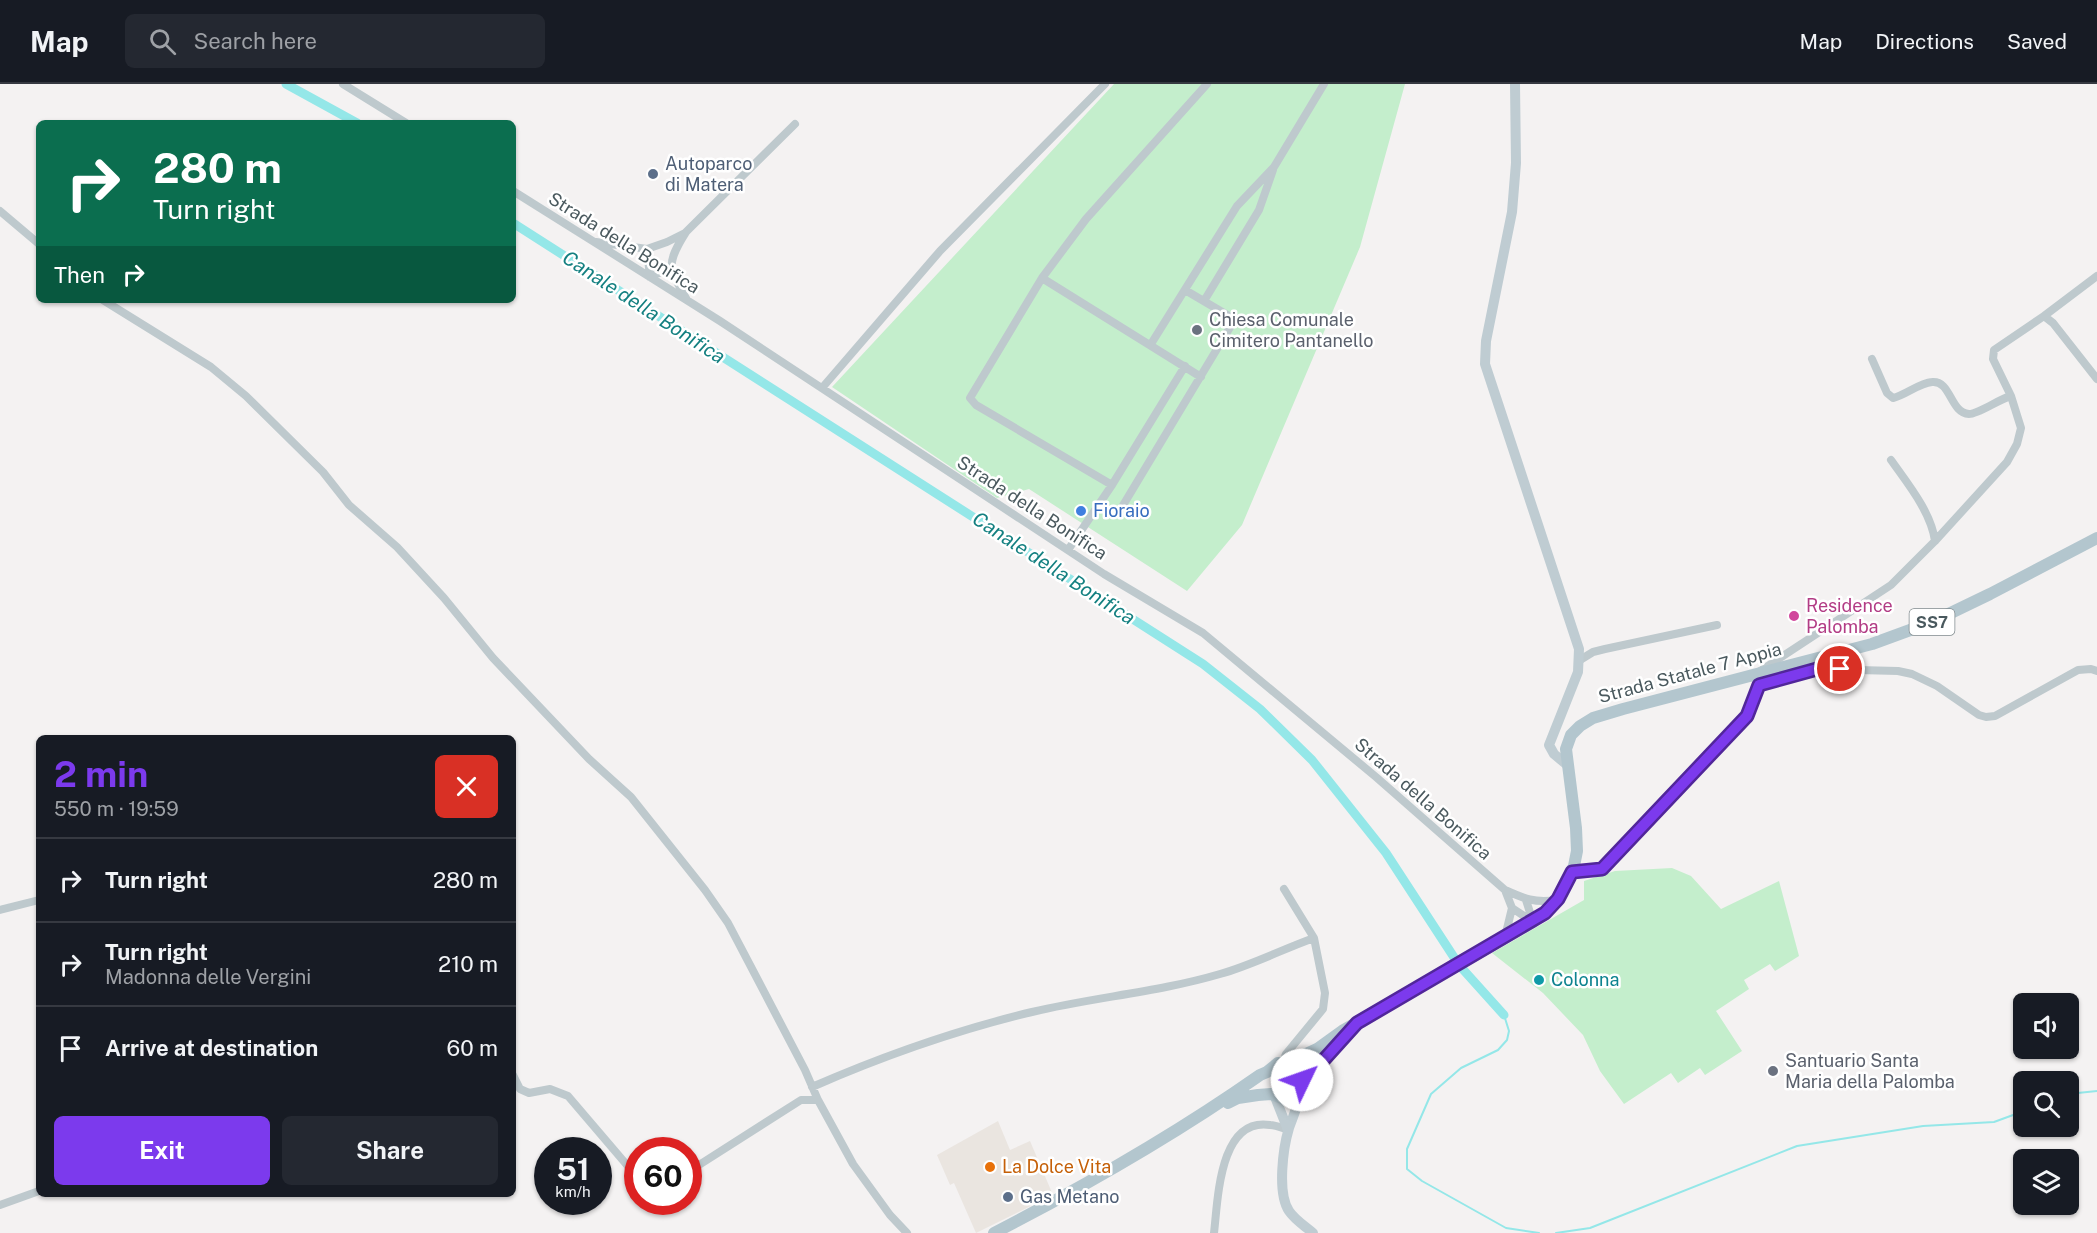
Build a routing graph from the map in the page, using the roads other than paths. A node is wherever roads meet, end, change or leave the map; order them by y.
1 (343, 84) edge
2 (1106, 84) edge
3 (1207, 84) edge
4 (1324, 84) edge
5 (1515, 84) edge
6 (400, 120) edge
7 (795, 124) dead end
8 (1274, 167) junction
9 (516, 193) edge
10 (0, 212) edge
11 (686, 232) junction
12 (593, 241) junction
13 (36, 242) edge
14 (647, 249) junction
15 (672, 267) junction
16 (2097, 276) edge
17 (650, 277) junction
18 (1041, 278) junction
19 (1185, 290) junction
20 (688, 301) junction
21 (1204, 301) junction
22 (108, 303) edge
23 (2044, 316) junction
24 (1151, 344) junction
25 (1872, 359) dead end
26 (1185, 366) junction
27 (1202, 377) junction
28 (2097, 378) edge
29 (822, 388) junction
30 (2012, 396) junction
31 (1891, 460) dead end
32 (1112, 485) junction
33 (1122, 507) dead end
34 (2097, 538) edge
35 (1935, 541) junction
36 (1068, 550) junction
37 (1717, 625) dead end
38 (1580, 660) junction
39 (2097, 671) edge
40 (1756, 680) junction
41 (1566, 764) junction
42 (1572, 872) junction
43 (1284, 889) dead end
44 (1505, 890) junction
45 (1558, 899) junction
46 (1527, 900) junction
47 (36, 901) edge
48 (1512, 908) junction
49 (0, 910) edge
50 (1533, 922) junction
51 (1314, 938) junction
52 (1505, 938) junction
53 (1357, 1023) junction
54 (1285, 1062) junction
55 (1267, 1072) junction
56 (516, 1081) edge
57 (812, 1087) junction
58 (1300, 1089) junction
59 (1273, 1096) junction
60 (818, 1100) junction
61 (1215, 1106) junction
62 (1288, 1130) junction
63 (624, 1162) edge
64 (702, 1163) edge
65 (36, 1192) edge
66 (0, 1205) edge
67 (907, 1233) edge
68 (994, 1233) edge
69 (1214, 1233) edge
70 (1313, 1233) edge

1 - 6 street
2 - 29 street
3 - 18 street
4 - 8 street
5 - 38 main road
7 - 11 street
8 - 19 street
8 - 21 street
9 - 12 street, Strada della Bonifica
10 - 13 street
11 - 14 street
11 - 15 street
12 - 14 street
12 - 17 street, Strada della Bonifica
14 - 17 street
15 - 17 street
15 - 20 street
16 - 23 street
17 - 20 street, Strada della Bonifica
18 - 24 street
18 - 32 street
19 - 21 street
19 - 24 street
20 - 29 street, Strada della Bonifica
21 - 27 street
22 - 57 street
23 - 28 street
23 - 30 street
24 - 26 street
25 - 30 street
26 - 27 street
26 - 32 street
27 - 33 street
29 - 36 street, Strada della Bonifica
30 - 35 street
31 - 35 street
32 - 36 street
34 - 40 main road, Strada Statale 7 Appia / SS7
35 - 40 street
36 - 44 street, Strada della Bonifica
37 - 38 street
38 - 41 main road
39 - 40 street
40 - 41 main road, Strada Statale 7 Appia / SS7
40 - 42 street
41 - 42 main road, Strada Statale 7 Appia / SS7
42 - 45 main road, Strada Statale 7 Appia / SS7
43 - 51 street
44 - 46 street
44 - 48 street
45 - 46 street
45 - 50 main road, Strada Statale 7 Appia / SS7
46 - 50 street
47 - 49 street
48 - 50 street
48 - 52 street
50 - 52 main road, Strada Statale 7 Appia / SS7
51 - 54 street
51 - 57 street
52 - 53 main road, Strada Statale 7 Appia / SS7
53 - 54 main road, Strada Statale 7 Appia / SS7
53 - 58 main road, Strada Statale 7 Appia / SS7
54 - 55 main road, Strada Statale 7 Appia / SS7
54 - 58 main road
55 - 59 main road
55 - 61 main road, Strada Statale 7 Appia / SS7
56 - 63 street
57 - 60 street
58 - 59 main road, Strada Statale 7 Appia / SS7
58 - 62 main road
59 - 61 main road, Strada Statale 7 Appia / SS7
59 - 62 main road
60 - 64 street
60 - 67 street
61 - 68 main road, Strada Statale 7 Appia / SS7
62 - 69 street
62 - 70 main road
65 - 66 street

